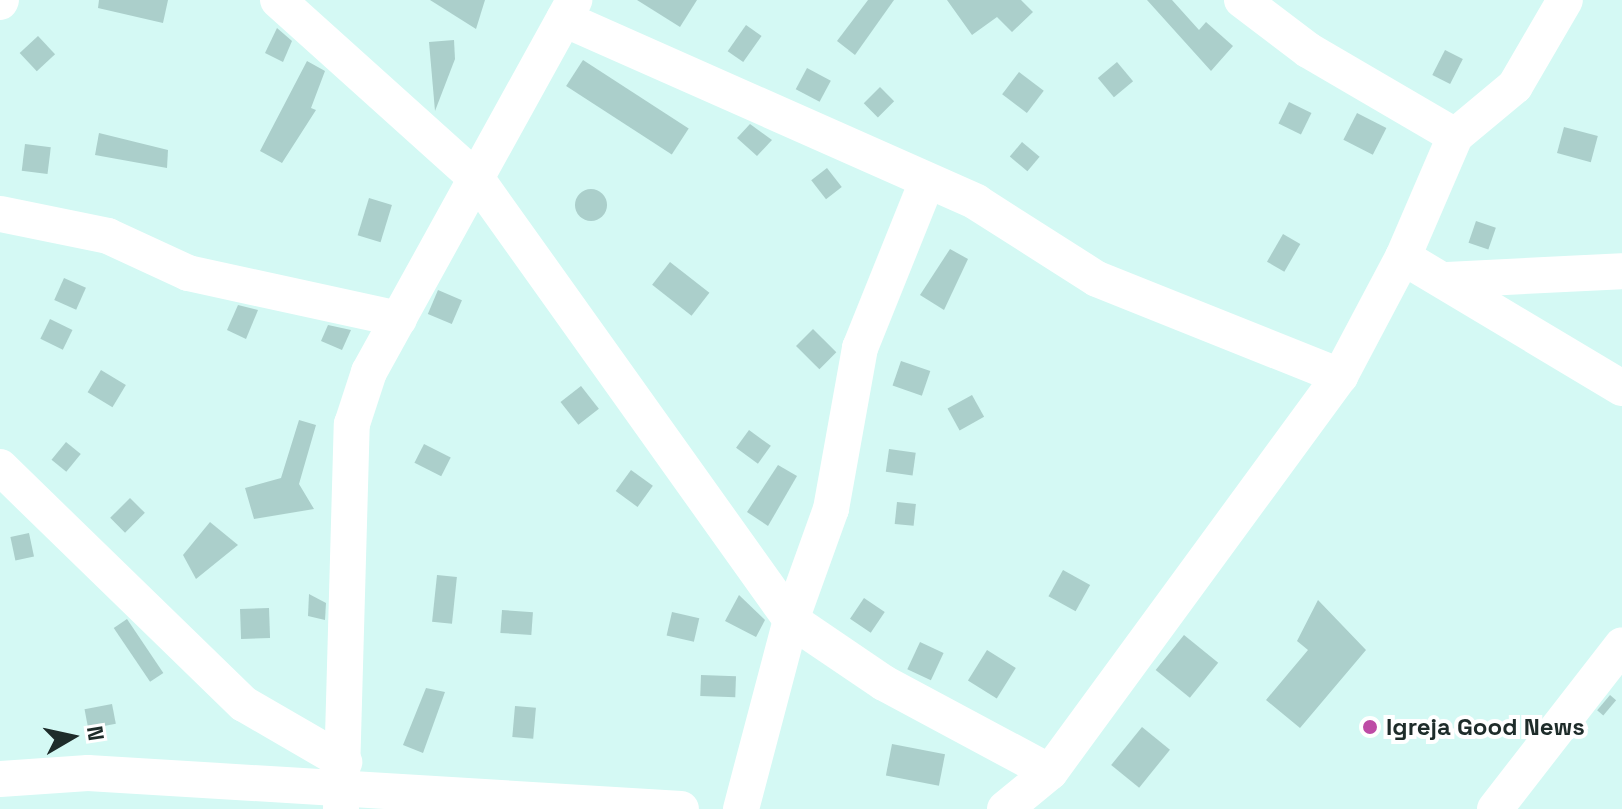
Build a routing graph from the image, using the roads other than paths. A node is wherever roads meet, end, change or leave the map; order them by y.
1 (278, 0) edge
2 (1242, 0) edge
3 (1565, 0) edge
4 (569, 9) edge
5 (1455, 136) junction
6 (476, 178) junction
7 (927, 181) junction
8 (0, 214) edge
9 (1403, 257) junction
10 (1622, 271) edge
11 (1441, 280) junction
12 (399, 319) junction
13 (1340, 376) junction
14 (1622, 388) edge
15 (0, 467) edge
16 (791, 620) junction
17 (1622, 645) edge
18 (1050, 772) junction
19 (0, 779) edge
20 (342, 785) edge
21 (32, 793) edge
22 (450, 799) edge
23 (681, 809) edge
24 (741, 809) edge
25 (1005, 809) edge
26 (1495, 809) edge

1 - 6 street
2 - 5 street
3 - 5 street
4 - 6 street
4 - 7 street
5 - 9 street
6 - 12 street
6 - 16 street
7 - 13 street
7 - 16 street
8 - 12 street
9 - 11 street
9 - 13 street
10 - 11 street
11 - 14 street
12 - 20 street
13 - 18 street
15 - 20 street
16 - 18 street
16 - 24 street
17 - 26 street
18 - 25 street
19 - 21 street
20 - 21 street
20 - 22 street
22 - 23 street

